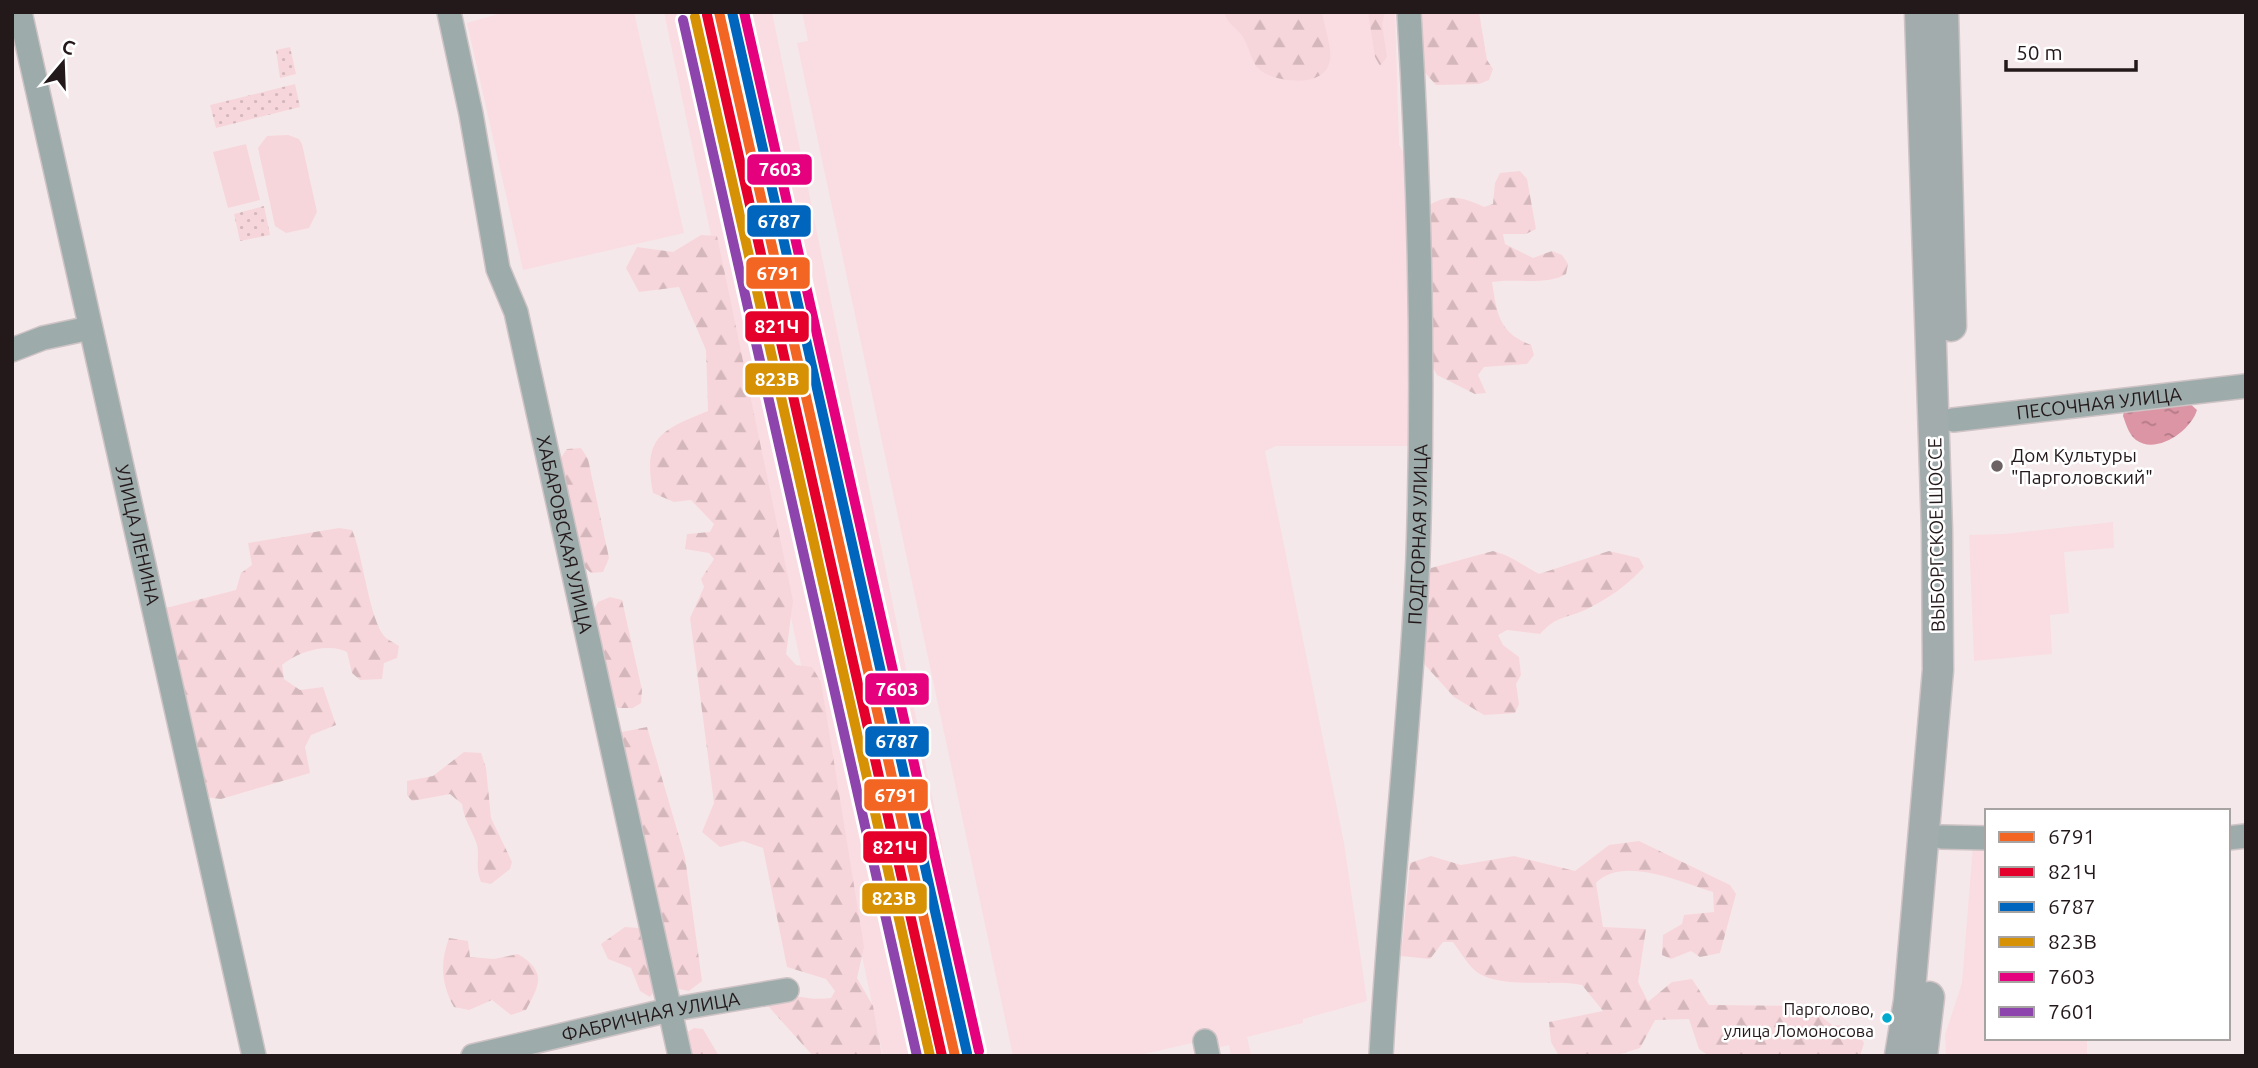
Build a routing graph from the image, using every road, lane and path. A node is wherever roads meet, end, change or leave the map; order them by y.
1 (20, 12) edge
2 (449, 12) edge
3 (1409, 12) edge
4 (1920, 12) edge
5 (1943, 12) edge
6 (89, 328) junction
7 (12, 350) edge
8 (2246, 386) edge
9 (1953, 420) junction
10 (1942, 837) junction
11 (1985, 838) edge
12 (787, 990) dead end
13 (670, 1010) junction
14 (254, 1056) edge
15 (473, 1056) edge
16 (680, 1056) edge
17 (1381, 1056) edge
18 (1900, 1056) edge
19 (1922, 1056) edge

1 - 6 street, УЛИЦА ЛЕНИНА
2 - 13 street, ХАБАРОВСКАЯ УЛИЦА
3 - 17 street, ПОДГОРНАЯ УЛИЦА
4 - 18 main road, ВЫБОРГСКОЕ ШОССЕ
5 - 9 main road, ВЫБОРГСКОЕ ШОССЕ
6 - 7 street
6 - 14 street, УЛИЦА ЛЕНИНА
8 - 9 street, ПЕСОЧНАЯ УЛИЦА
9 - 10 main road, ВЫБОРГСКОЕ ШОССЕ
10 - 11 street
10 - 19 main road, ВЫБОРГСКОЕ ШОССЕ
12 - 13 street, ФАБРИЧНАЯ УЛИЦА
13 - 15 street, ФАБРИЧНАЯ УЛИЦА
13 - 16 street, ХАБАРОВСКАЯ УЛИЦА

